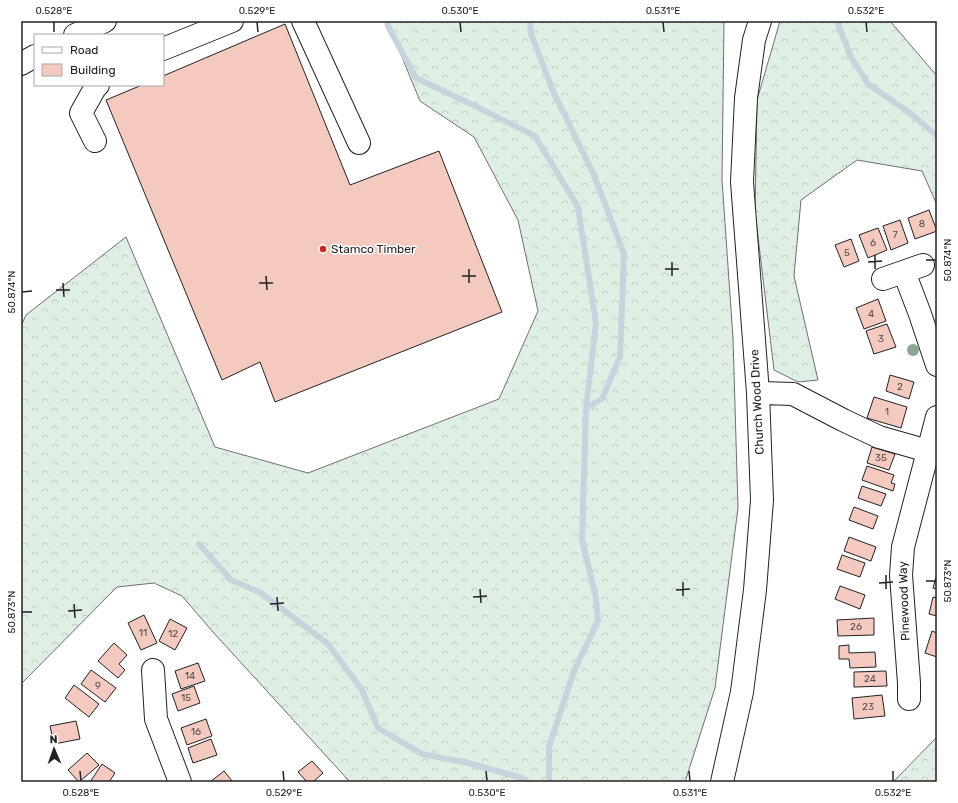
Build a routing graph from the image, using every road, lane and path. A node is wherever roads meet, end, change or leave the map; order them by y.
1 (105, 21) edge
2 (232, 21) edge
3 (303, 21) edge
4 (760, 21) edge
5 (77, 34) edge
6 (164, 49) edge
7 (34, 57) edge
8 (21, 64) edge
9 (97, 86) edge
10 (95, 141) dead end
11 (359, 143) dead end
12 (882, 279) dead end
13 (937, 365) edge
14 (758, 393) junction
15 (937, 417) edge
16 (928, 450) junction
17 (153, 670) dead end
18 (915, 688) dead end
19 (180, 782) edge
20 (722, 782) edge

1 - 5 street
2 - 6 street
3 - 11 street
4 - 14 street, Church Wood Drive
7 - 8 street
9 - 10 street
12 - 13 street
14 - 16 street
14 - 20 street, Church Wood Drive
15 - 16 street, Pinewood Way
16 - 18 street, Pinewood Way
17 - 19 street

